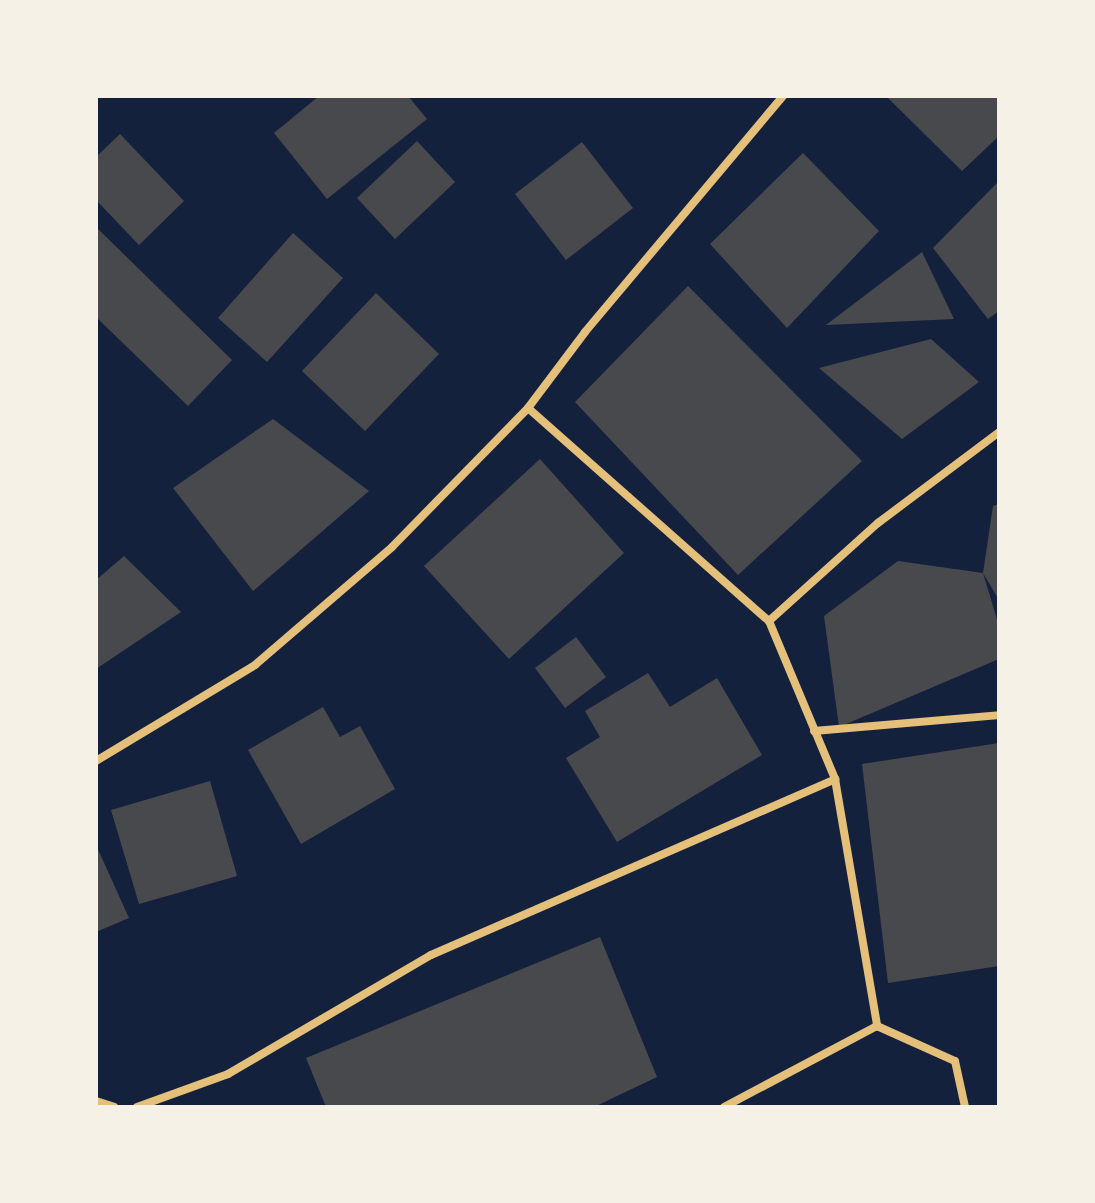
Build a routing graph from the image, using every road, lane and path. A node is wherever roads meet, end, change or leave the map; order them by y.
1 (783, 96) edge
2 (528, 408) junction
3 (999, 432) edge
4 (769, 621) junction
5 (999, 715) edge
6 (814, 731) junction
7 (96, 761) edge
8 (835, 779) junction
9 (877, 1026) junction
10 (96, 1101) edge
11 (114, 1107) edge
12 (137, 1107) edge
13 (724, 1107) edge
14 (965, 1107) edge

1 - 2 street
2 - 4 street
2 - 7 street
3 - 4 street
4 - 6 street
5 - 6 street
6 - 8 street
8 - 9 street
8 - 12 street
9 - 13 street
9 - 14 street
10 - 11 street

